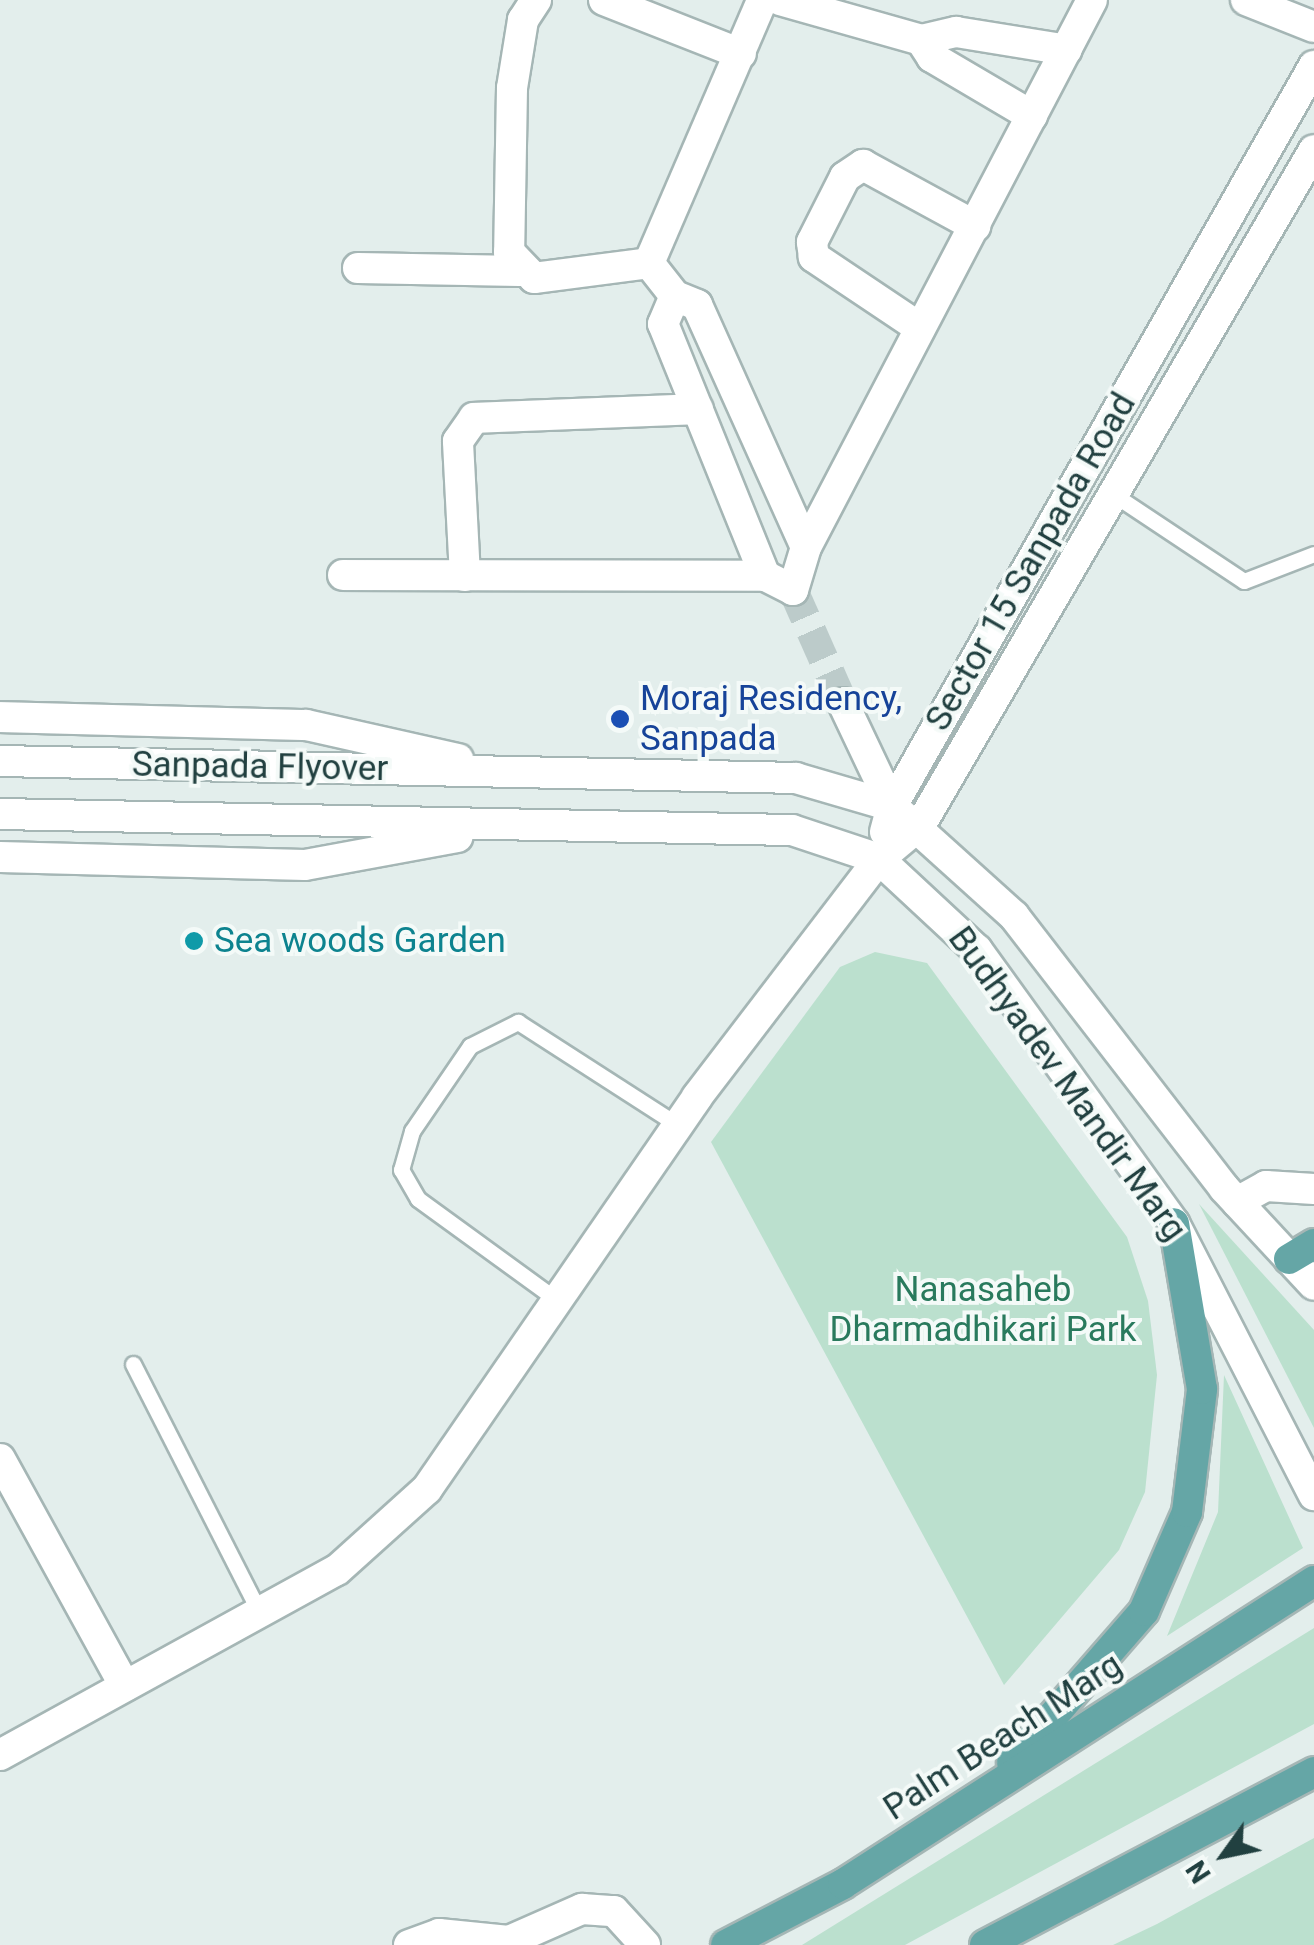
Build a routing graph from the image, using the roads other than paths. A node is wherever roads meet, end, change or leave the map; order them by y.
1 (536, 0) edge
2 (604, 0) edge
3 (762, 0) edge
4 (780, 0) edge
5 (1092, 0) edge
6 (1246, 0) edge
7 (1314, 27) edge
8 (921, 40) junction
9 (1067, 50) junction
10 (741, 54) junction
11 (1314, 66) edge
12 (1032, 116) junction
13 (1312, 159) edge
14 (975, 226) junction
15 (650, 263) junction
16 (358, 268) dead end
17 (519, 271) junction
18 (675, 296) junction
19 (920, 328) junction
20 (698, 409) junction
21 (1113, 494) junction
22 (806, 546) junction
23 (1314, 554) edge
24 (344, 575) dead end
25 (464, 576) junction
26 (765, 576) junction
27 (844, 702) tunnel mouth
28 (0, 717) edge
29 (0, 761) edge
30 (520, 773) junction
31 (892, 806) junction
32 (0, 814) edge
33 (921, 824) junction
34 (519, 826) junction
35 (0, 858) edge
36 (878, 859) junction
37 (678, 1125) junction
38 (1314, 1189) edge
39 (1238, 1202) junction
40 (1174, 1223) junction
41 (1302, 1252) edge
42 (1314, 1286) edge
43 (557, 1300) junction
44 (132, 1364) dead end
45 (0, 1459) edge
46 (1314, 1495) edge
47 (1314, 1581) edge
48 (260, 1613) junction
49 (125, 1686) junction
50 (0, 1755) edge
51 (1314, 1772) edge
52 (979, 1798) junction
53 (409, 1945) edge
54 (646, 1945) edge
55 (726, 1945) edge
56 (985, 1945) edge

1 - 17 street
2 - 10 street
3 - 10 street
4 - 8 street
5 - 9 street
6 - 7 street
8 - 9 street
8 - 12 street
9 - 12 street
10 - 15 street
11 - 31 street, Sector 15 Sanpada Road
12 - 14 street
13 - 21 street, Sector 15 Sanpada Road
14 - 19 street
14 - 19 street
15 - 17 street
15 - 18 street
16 - 17 street
18 - 20 street
18 - 22 street
19 - 22 street
20 - 25 street
20 - 26 street
21 - 23 lane
21 - 33 street, Sector 15 Sanpada Road
22 - 26 street
24 - 25 street
25 - 26 street
27 - 31 street
28 - 30 street
29 - 30 street, Sanpada Flyover
30 - 31 street, Budhyadev Mandir Marg
31 - 33 street, Budhyadev Mandir Marg
31 - 36 street, Sector 15 Sanpada Road
32 - 34 street, Sanpada Flyover
33 - 36 street, Sector 15 Sanpada Road
33 - 39 street, Budhyadev Mandir Marg
34 - 35 street
34 - 36 street, Budhyadev Mandir Marg
36 - 37 street
36 - 40 street, Budhyadev Mandir Marg
37 - 43 street
37 - 43 lane
38 - 39 street
39 - 41 street, Budhyadev Mandir Marg
40 - 46 street, Budhyadev Mandir Marg
40 - 52 main road
41 - 42 street, Budhyadev Mandir Marg
43 - 48 street
44 - 48 lane
45 - 49 street
47 - 52 main road, Palm Beach Marg
48 - 49 street
49 - 50 street
51 - 56 main road
52 - 55 main road, Palm Beach Marg
53 - 54 street

